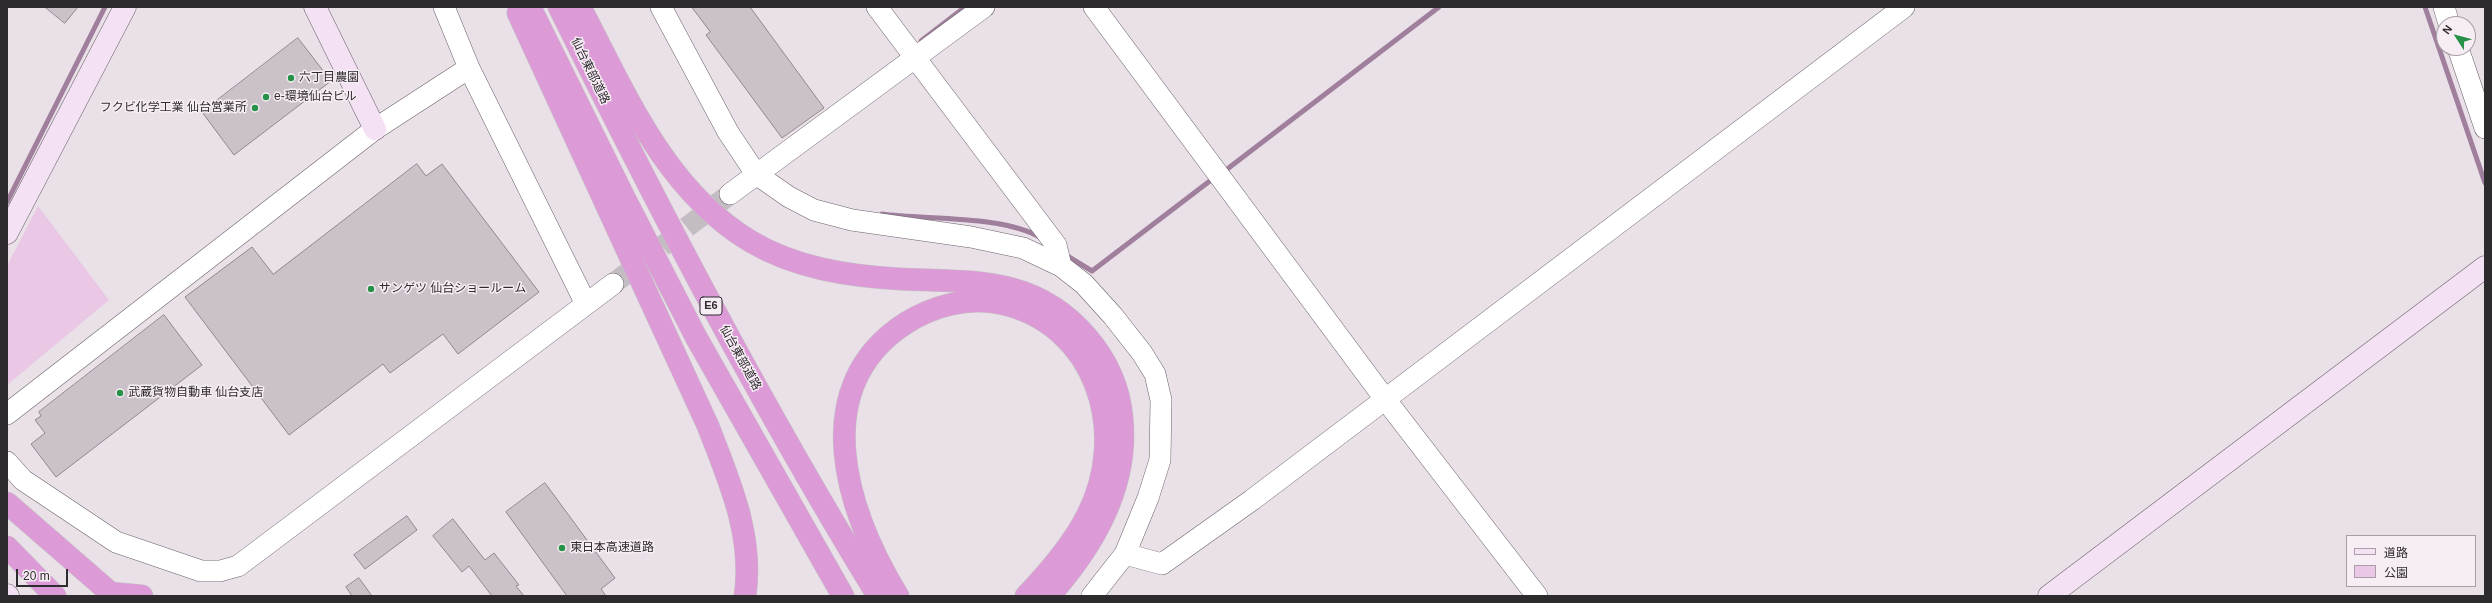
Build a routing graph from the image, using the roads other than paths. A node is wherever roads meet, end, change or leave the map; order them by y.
1 (125, 7) edge
2 (315, 7) edge
3 (444, 7) edge
4 (516, 7) edge
5 (530, 7) edge
6 (559, 7) edge
7 (580, 7) edge
8 (660, 7) edge
9 (877, 7) edge
10 (984, 7) edge
11 (1094, 7) edge
12 (1904, 7) edge
13 (910, 53) junction
14 (2461, 56) edge
15 (468, 68) junction
16 (2485, 128) edge
17 (375, 129) junction
18 (756, 174) junction
19 (730, 194) tunnel mouth
20 (7, 233) edge
21 (1059, 256) junction
22 (2485, 267) edge
23 (613, 284) tunnel mouth
24 (586, 304) junction
25 (1385, 399) junction
26 (7, 414) edge
27 (7, 462) edge
28 (7, 503) edge
29 (7, 547) edge
30 (1125, 554) junction
31 (114, 595) edge
32 (55, 596) edge
33 (142, 596) edge
34 (745, 596) edge
35 (843, 596) edge
36 (878, 596) edge
37 (898, 596) edge
38 (1026, 596) edge
39 (1049, 596) edge
40 (1092, 596) edge
41 (1537, 596) edge
42 (2049, 596) edge

1 - 20 street
2 - 17 street
3 - 15 street
4 - 34 highway
5 - 35 highway, E6
6 - 36 highway, 仙台東部道路 / E6
7 - 39 highway
8 - 18 street
9 - 13 street
10 - 13 street
11 - 25 street
12 - 25 street
13 - 18 street
13 - 21 street
14 - 16 street
15 - 17 street
15 - 24 street
17 - 26 street
18 - 19 street
18 - 21 street
21 - 30 street
22 - 42 street
23 - 24 street
24 - 27 street
25 - 30 street
25 - 41 street
28 - 31 highway
29 - 32 highway
30 - 40 street
31 - 33 highway
37 - 38 highway

